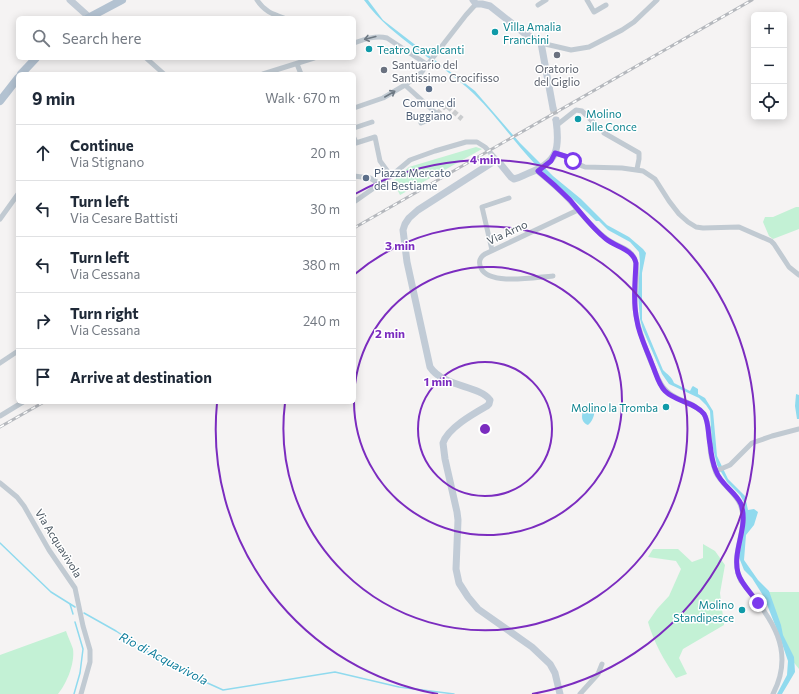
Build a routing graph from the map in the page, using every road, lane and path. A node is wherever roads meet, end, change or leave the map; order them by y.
1 (70, 0) edge
2 (122, 0) edge
3 (257, 0) edge
4 (546, 0) edge
5 (587, 0) edge
6 (655, 1) edge
7 (475, 2) edge
8 (538, 5) dead end
9 (606, 5) dead end
10 (87, 16) edge
11 (93, 16) edge
12 (278, 16) edge
13 (356, 42) edge
14 (541, 44) junction
15 (34, 60) edge
16 (148, 60) edge
17 (309, 60) edge
18 (298, 64) junction
19 (428, 65) junction
20 (23, 72) edge
21 (162, 72) edge
22 (270, 72) edge
23 (300, 72) edge
24 (16, 80) edge
25 (405, 85) junction
26 (0, 100) edge
27 (356, 107) edge
28 (553, 108) tunnel mouth
29 (372, 122) dead end
30 (556, 122) joint
31 (593, 122) dead end
32 (421, 123) dead end
33 (356, 127) edge
34 (604, 133) dead end
35 (356, 140) edge
36 (555, 153) junction
37 (497, 160) junction
38 (637, 169) junction
39 (538, 171) junction
40 (356, 176) edge
41 (391, 176) junction
42 (383, 182) junction
43 (16, 197) edge
44 (509, 198) dead end
45 (356, 201) edge
46 (578, 210) junction
47 (0, 219) edge
48 (492, 250) junction
49 (799, 275) edge
50 (553, 276) dead end
51 (16, 352) edge
52 (0, 363) edge
53 (20, 404) edge
54 (0, 416) edge
55 (799, 429) edge
56 (716, 471) junction
57 (0, 483) edge
58 (602, 664) dead end
59 (80, 694) edge
60 (560, 694) edge
61 (580, 694) edge
62 (773, 694) edge

1 - 10 street
2 - 11 main road
3 - 12 street
4 - 8 street
5 - 9 street
6 - 14 street
7 - 14 street
7 - 19 street
19 -> 13 street
14 - 28 street
15 - 20 main road
16 - 21 street
17 - 18 street
18 - 22 street
18 - 23 street
19 - 25 street
24 - 26 main road
27 -> 25 street
25 - 32 street
29 - 33 street
30 - 31 street
30 - 36 street
34 - 38 street
35 - 41 street
36 - 38 street
36 - 39 street
37 - 39 street
37 - 41 street
37 - 60 street
38 - 49 street
39 - 46 street
40 - 42 street
41 - 42 street
42 - 45 street
43 - 47 street
44 - 48 street
46 - 48 street, Via Arno
46 - 56 street
48 - 50 street, Via Arno
51 - 52 street
53 - 54 street
55 - 56 street
56 - 62 street
57 - 59 street, Via Acquavivola
58 - 61 street

